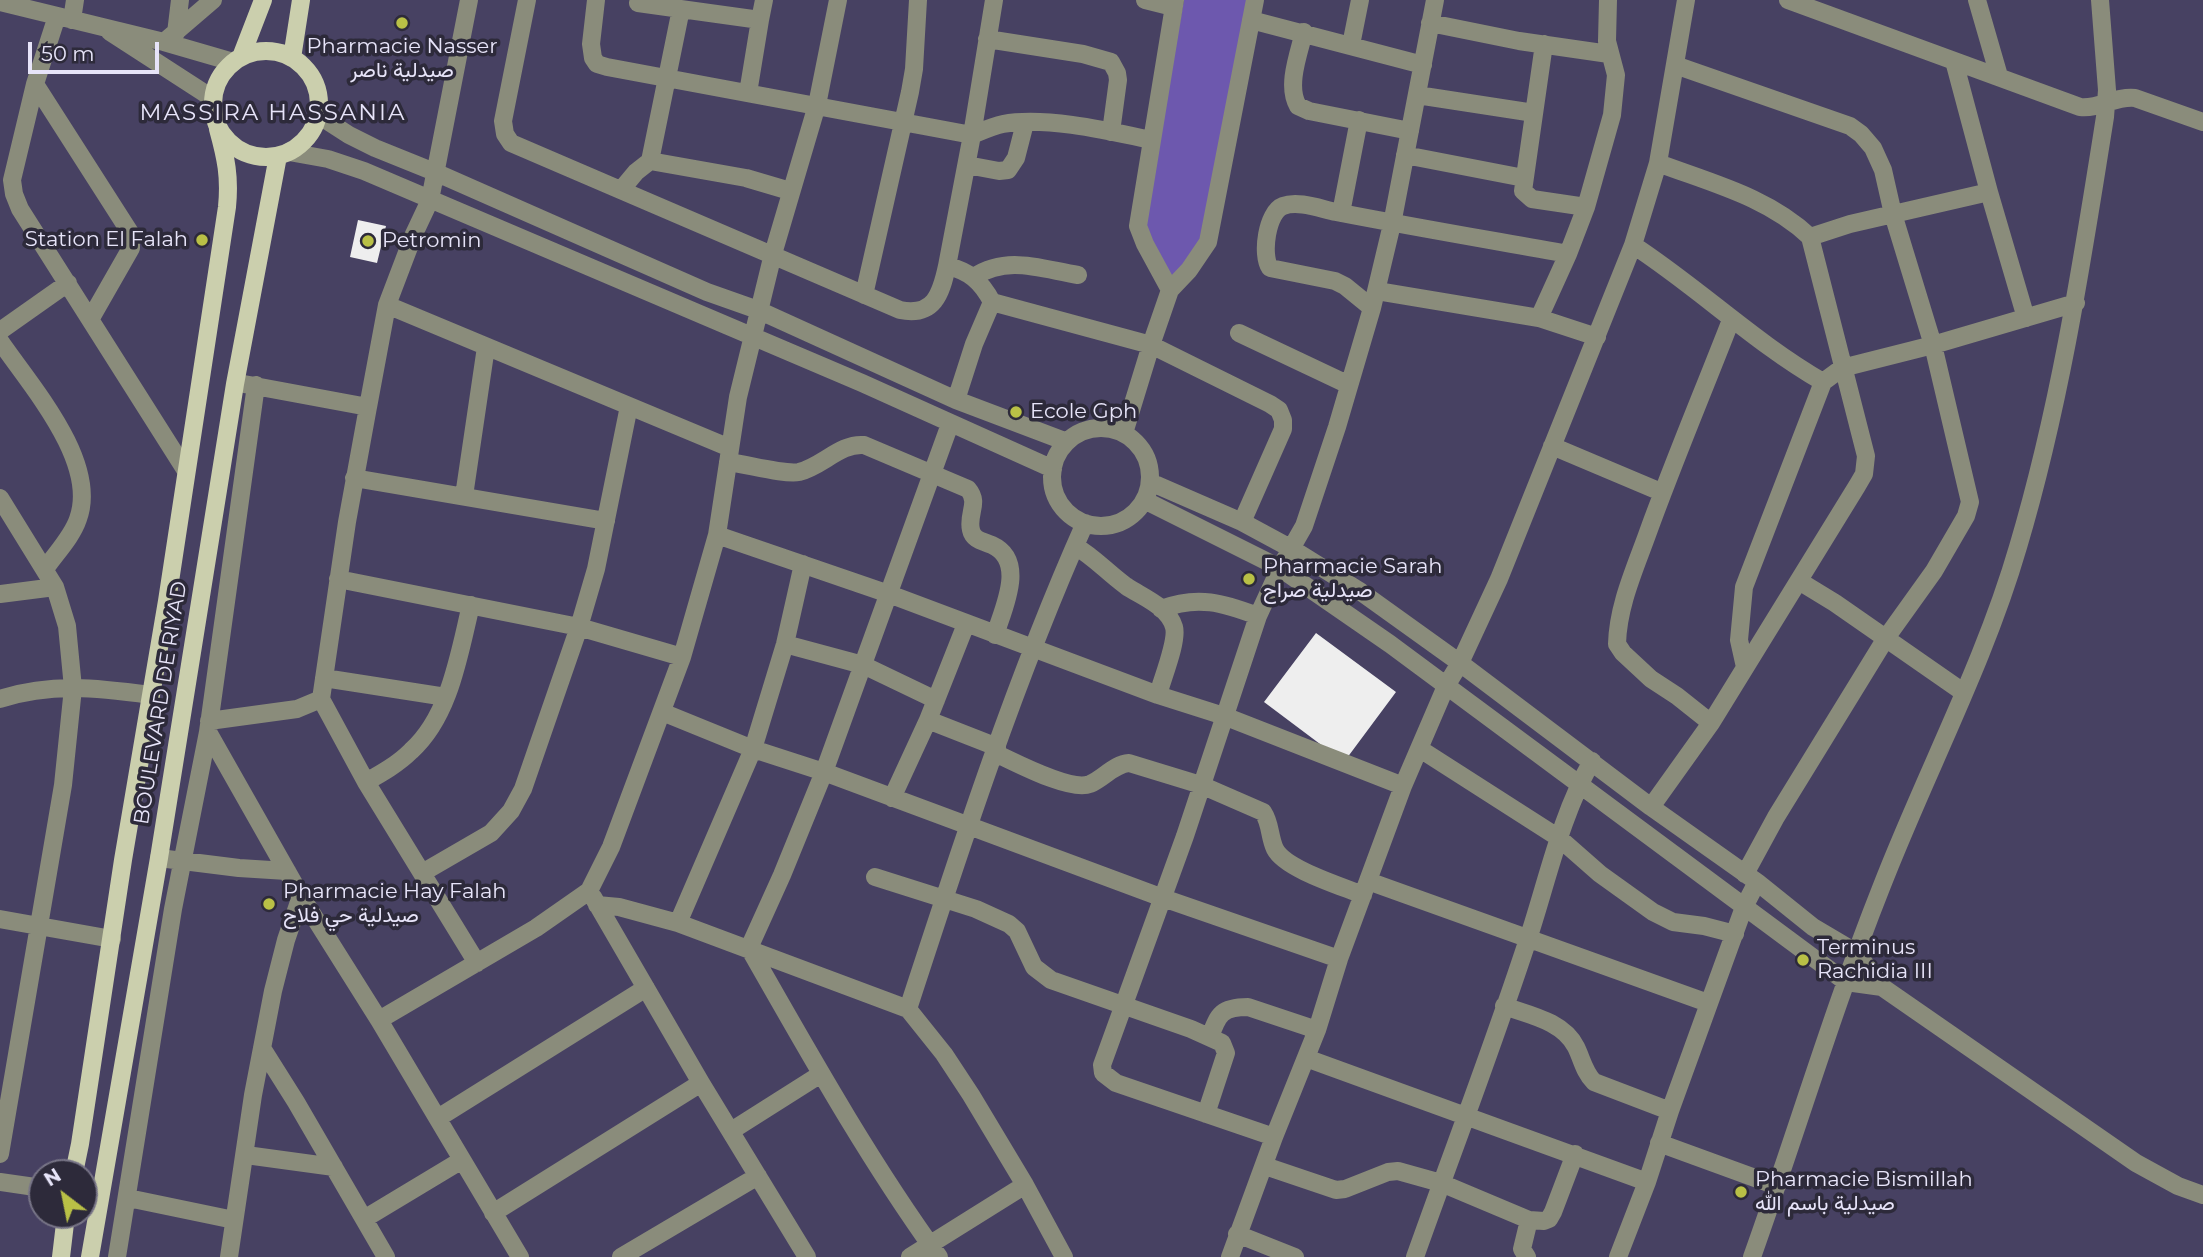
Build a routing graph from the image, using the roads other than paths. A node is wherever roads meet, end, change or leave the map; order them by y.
1 (75, 0) edge
2 (180, 0) edge
3 (213, 0) edge
4 (263, 0) edge
5 (301, 0) edge
6 (469, 0) edge
7 (527, 0) edge
8 (596, 0) edge
9 (764, 0) edge
10 (838, 0) edge
11 (918, 0) edge
12 (994, 0) edge
13 (1145, 0) edge
14 (1255, 0) edge
15 (1360, 0) edge
16 (1435, 0) edge
17 (1608, 0) edge
18 (1685, 0) edge
19 (1788, 0) edge
20 (1977, 0) edge
21 (2100, 0) edge
22 (635, 1) edge
23 (0, 2) edge
24 (1174, 4) edge
25 (681, 9) junction
26 (64, 18) junction
27 (760, 20) junction
28 (1251, 20) junction
29 (1430, 23) junction
30 (104, 28) junction
31 (1304, 32) junction
32 (170, 37) junction
33 (987, 39) junction
34 (1545, 44) junction
35 (1351, 45) junction
36 (1609, 54) junction
37 (292, 58) junction
38 (237, 59) junction
39 (1955, 61) junction
40 (1423, 65) junction
41 (1675, 65) junction
42 (1999, 76) junction
43 (668, 79) junction
44 (35, 84) junction
45 (748, 93) junction
46 (1417, 95) junction
47 (212, 98) junction
48 (2106, 103) junction
49 (817, 105) junction
50 (1534, 113) junction
51 (318, 115) junction
52 (1359, 120) junction
53 (904, 122) junction
54 (2203, 122) edge
55 (1025, 123) junction
56 (218, 129) junction
57 (1410, 131) junction
58 (1111, 132) junction
59 (972, 135) junction
60 (1151, 140) junction
61 (284, 154) junction
62 (1405, 155) junction
63 (650, 161) junction
64 (1658, 163) junction
65 (967, 165) junction
66 (437, 173) junction
67 (1524, 178) junction
68 (621, 190) junction
69 (790, 191) junction
70 (1989, 192) junction
71 (430, 200) junction
72 (1586, 206) junction
73 (1341, 213) junction
74 (1893, 214) junction
75 (1392, 224) junction
76 (1810, 237) junction
77 (1633, 245) junction
78 (773, 254) junction
79 (1568, 254) junction
80 (947, 266) junction
81 (1078, 275) dead end
82 (974, 277) junction
83 (68, 283) junction
84 (1170, 290) junction
85 (864, 296) junction
86 (1374, 300) junction
87 (992, 302) junction
88 (2076, 303) junction
89 (387, 305) junction
90 (758, 310) junction
91 (91, 318) junction
92 (1539, 318) junction
93 (2026, 318) junction
94 (1731, 320) junction
95 (0, 331) edge
96 (1239, 333) dead end
97 (752, 336) junction
98 (1597, 337) junction
99 (0, 341) edge
100 (1151, 345) junction
101 (1933, 345) junction
102 (486, 347) junction
103 (1842, 368) junction
104 (1823, 382) junction
105 (235, 384) junction
106 (256, 385) junction
107 (1349, 385) junction
108 (956, 400) junction
109 (629, 405) junction
110 (368, 407) junction
111 (950, 424) junction
112 (1124, 433) junction
113 (1067, 442) junction
114 (1552, 446) junction
115 (729, 455) junction
116 (1053, 469) junction
117 (186, 471) junction
118 (931, 474) junction
119 (355, 478) junction
120 (1150, 482) junction
121 (1661, 492) junction
122 (464, 496) junction
123 (0, 498) edge
124 (1144, 500) junction
125 (606, 522) junction
126 (1242, 522) junction
127 (1085, 523) junction
128 (717, 535) junction
129 (1075, 546) junction
130 (1292, 549) junction
131 (803, 564) junction
132 (1280, 568) junction
133 (45, 569) junction
134 (338, 579) junction
135 (1800, 581) junction
136 (55, 587) junction
137 (0, 594) edge
138 (889, 594) junction
139 (471, 605) junction
140 (1161, 609) junction
141 (1258, 616) junction
142 (966, 624) junction
143 (579, 626) junction
144 (995, 635) junction
145 (1886, 638) junction
146 (785, 644) junction
147 (1034, 647) junction
148 (682, 657) junction
149 (1460, 663) junction
150 (863, 665) junction
151 (1745, 667) junction
152 (324, 678) junction
153 (1446, 686) junction
154 (74, 688) junction
155 (1963, 692) junction
156 (151, 695) junction
157 (1158, 695) junction
158 (446, 697) junction
159 (0, 699) edge
160 (321, 699) junction
161 (936, 700) junction
162 (662, 712) junction
163 (1224, 716) junction
164 (928, 720) junction
165 (1711, 723) junction
166 (209, 726) junction
167 (753, 749) junction
168 (1420, 749) junction
169 (996, 750) junction
170 (1592, 761) junction
171 (824, 772) junction
172 (366, 782) junction
173 (1578, 784) junction
174 (1201, 785) junction
175 (1403, 786) junction
176 (892, 798) junction
177 (1651, 807) junction
178 (969, 827) junction
179 (1559, 838) junction
180 (159, 858) junction
181 (182, 861) junction
182 (287, 871) junction
183 (422, 873) junction
184 (875, 877) dead end
185 (1751, 878) junction
186 (1366, 888) junction
187 (301, 896) junction
188 (593, 898) junction
189 (1163, 898) junction
190 (944, 899) junction
191 (1744, 907) junction
192 (0, 919) edge
193 (678, 923) junction
194 (40, 926) junction
195 (1734, 934) junction
196 (1529, 938) junction
197 (112, 939) junction
198 (749, 948) junction
199 (1857, 953) junction
200 (1339, 959) junction
201 (477, 963) junction
202 (1846, 982) junction
203 (1882, 987) junction
204 (646, 988) junction
205 (1708, 1003) junction
206 (1123, 1005) junction
207 (1504, 1006) junction
208 (908, 1009) junction
209 (379, 1020) junction
210 (1317, 1030) junction
211 (1210, 1037) junction
212 (262, 1048) junction
213 (1306, 1058) junction
214 (821, 1074) junction
215 (701, 1083) junction
216 (1670, 1111) junction
217 (1206, 1114) junction
218 (1466, 1116) junction
219 (438, 1118) junction
220 (731, 1131) junction
221 (1274, 1137) junction
222 (1659, 1143) junction
223 (0, 1154) edge
224 (1575, 1154) junction
225 (246, 1155) junction
226 (77, 1159) edge
227 (462, 1160) junction
228 (1265, 1166) junction
229 (334, 1167) junction
230 (758, 1176) junction
231 (0, 1182) edge
232 (1647, 1182) junction
233 (1441, 1183) junction
234 (1026, 1185) junction
235 (28, 1186) edge
236 (1777, 1186) junction
237 (2203, 1195) edge
238 (128, 1198) junction
239 (492, 1213) junction
240 (364, 1219) junction
241 (234, 1220) junction
242 (1529, 1220) junction
243 (64, 1229) edge
244 (1237, 1234) junction
245 (935, 1251) edge
246 (61, 1257) edge
247 (90, 1257) edge
248 (117, 1257) edge
249 (229, 1257) edge
250 (386, 1257) edge
251 (520, 1257) edge
252 (621, 1257) edge
253 (807, 1257) edge
254 (910, 1257) edge
255 (1064, 1257) edge
256 (1230, 1257) edge
257 (1295, 1257) edge
258 (1415, 1257) edge
259 (1527, 1257) edge
260 (1618, 1257) edge
261 (1752, 1257) edge

1 - 26 street
2 - 32 street
3 - 32 street
4 - 38 main road
5 - 37 main road
6 - 66 street
7 - 68 street
8 - 43 street
9 - 27 street
10 - 49 street
11 - 53 street
12 - 33 street
13 - 24 street
14 - 28 street
15 - 35 street
16 - 29 street
17 - 36 street
18 - 41 street
19 - 39 street
20 - 42 street
21 - 48 street
22 - 25 street
23 - 26 street
24 - 60 street
25 - 27 street
25 - 43 street
26 - 30 street
26 - 44 street
27 - 45 street
28 - 31 street
28 - 84 street
29 - 34 street
29 - 40 street
30 - 32 street
30 - 47 street
31 - 35 street
31 - 52 street
32 - 38 street
33 - 58 street
33 - 59 street
34 - 36 street
34 - 50 street
35 - 40 street
36 - 72 street
37 - 38 main road
37 - 51 main road
38 - 47 main road
39 - 42 street
39 - 70 street
40 - 46 street
41 - 64 street
41 - 74 street
42 - 48 street
43 - 45 street
43 - 63 street
44 - 83 street
44 - 91 street
45 - 49 street
46 - 50 street
46 - 57 street
47 - 56 main road
48 - 54 street
48 - 88 street
49 - 53 street
49 - 69 street
50 - 67 street
51 - 61 main road
51 - 66 street
52 - 57 street
52 - 73 street
53 - 59 street
53 - 85 street
55 - 58 street
55 - 59 street
55 - 65 street
56 - 61 main road
56 - 117 main road, BOULEVARD DE RIYAD
57 - 62 street
58 - 60 street
59 - 65 street
60 - 84 street
61 - 71 street
61 - 105 main road, BOULEVARD DE RIYAD
62 - 67 street
62 - 75 street
63 - 68 street
63 - 69 street
64 - 76 street
64 - 77 street
65 - 80 street
66 - 71 street
66 - 90 street
67 - 72 street
68 - 78 street
69 - 78 street
70 - 74 street
70 - 93 street
71 - 89 street
71 - 97 street
72 - 79 street
73 - 75 street
73 - 86 street
74 - 76 street
74 - 101 street
75 - 79 street
75 - 86 street
76 - 103 street
77 - 94 street
77 - 98 street
78 - 85 street
78 - 90 street
79 - 92 street
80 - 82 street
80 - 85 street
81 - 82 street
82 - 87 street
83 - 91 street
83 - 95 street
84 - 100 street
86 - 92 street
86 - 107 street
87 - 100 street
87 - 108 street
88 - 93 street
88 - 155 street
89 - 102 street
89 - 110 street
90 - 97 street
90 - 108 street
91 - 117 street
92 - 98 street
93 - 101 street
94 - 104 street
94 - 121 street
96 - 107 street
97 - 111 street
97 - 115 street
98 - 114 street
99 - 133 street
100 - 112 street
100 - 126 street
101 - 103 street
101 - 145 street
102 - 109 street
102 - 122 street
103 - 104 street
103 - 135 street
104 - 151 street
105 - 106 street
105 - 180 main road, BOULEVARD DE RIYAD
106 - 110 street
106 - 166 street
107 - 130 street
108 - 113 street
109 - 115 street
109 - 125 street
110 - 119 street
111 - 116 street
111 - 118 street
112 - 113 street
112 - 120 street
113 - 116 street
114 - 121 street
114 - 149 street
115 - 118 street
115 - 128 street
116 - 127 street
117 - 156 main road, BOULEVARD DE RIYAD
118 - 138 street
118 - 144 street
119 - 122 street
119 - 134 street
120 - 124 street
120 - 126 street
121 - 165 street
122 - 125 street
123 - 133 street
124 - 127 street
124 - 132 street
125 - 143 street
126 - 130 street
127 - 129 street
128 - 131 street
128 - 148 street
129 - 140 street
129 - 147 street
130 - 132 street
130 - 149 street
131 - 138 street
131 - 146 street
132 - 141 street
132 - 153 street
133 - 136 street
134 - 139 street
134 - 152 street
135 - 145 street
135 - 151 street
136 - 137 street
136 - 154 street
138 - 142 street
138 - 150 street
139 - 143 street
139 - 158 street
140 - 141 street
140 - 157 street
141 - 163 street
142 - 144 street
142 - 161 street
143 - 148 street
143 - 183 street
144 - 147 street
145 - 155 street
145 - 185 street
146 - 150 street
146 - 167 street
147 - 157 street
147 - 169 street
148 - 162 street
149 - 153 street
149 - 170 street
150 - 161 street
150 - 171 street
151 - 165 street
152 - 158 street
152 - 160 street
153 - 168 street
153 - 173 street
154 - 156 street
154 - 159 street
154 - 194 street
155 - 199 street
156 - 197 main road, BOULEVARD DE RIYAD
157 - 163 street
158 - 172 street
160 - 166 street
160 - 172 street
161 - 164 street
162 - 167 street
162 - 188 street
163 - 174 street
163 - 175 street
164 - 169 street
164 - 176 street
165 - 177 street
166 - 181 street
166 - 182 street
167 - 171 street
167 - 193 street
168 - 175 street
168 - 179 street
169 - 174 street
169 - 178 street
170 - 173 street
170 - 177 street
171 - 176 street
171 - 198 street
172 - 183 street
173 - 179 street
173 - 191 street
174 - 186 street
174 - 189 street
175 - 186 street
176 - 178 street
177 - 185 street
178 - 189 street
178 - 190 street
179 - 195 street
179 - 196 street
180 - 181 street
180 - 247 main road, BOULEVARD DE RIYAD
181 - 182 street
181 - 238 street
182 - 187 street
183 - 201 street
184 - 190 street
185 - 191 street
185 - 199 street
186 - 196 street
186 - 200 street
187 - 209 street
187 - 212 street
188 - 193 street
188 - 201 street
188 - 204 street
189 - 200 street
189 - 206 street
190 - 206 street
190 - 208 street
191 - 195 street
191 - 202 street
192 - 194 street
193 - 198 street
194 - 197 street
194 - 223 street
195 - 205 street
196 - 205 street
196 - 207 street
197 - 226 main road, BOULEVARD DE RIYAD
198 - 208 street
198 - 214 street
199 - 202 street
199 - 203 street
200 - 210 street
201 - 209 street
202 - 203 street
202 - 236 street
203 - 237 street
204 - 215 street
204 - 219 street
205 - 216 street
206 - 211 street
206 - 217 street
207 - 216 street
207 - 218 street
208 - 234 street
209 - 219 street
210 - 211 street
210 - 213 street
211 - 217 street
212 - 225 street
212 - 229 street
213 - 218 street
213 - 221 street
214 - 220 street
214 - 245 street
215 - 220 street
215 - 239 street
216 - 222 street
217 - 221 street
218 - 224 street
218 - 233 street
219 - 227 street
220 - 230 street
221 - 228 street
222 - 232 street
222 - 236 street
224 - 232 street
224 - 242 street
225 - 229 street
225 - 241 street
227 - 239 street
227 - 240 street
228 - 233 street
228 - 244 street
229 - 240 street
230 - 252 street
230 - 253 street
231 - 235 street
232 - 260 street
233 - 242 street
233 - 258 street
234 - 245 street
234 - 255 street
236 - 261 street
238 - 241 street
238 - 248 street
239 - 251 street
240 - 250 street
241 - 249 street
242 - 259 street
243 - 246 main road
244 - 256 street
244 - 257 street
245 - 254 street

